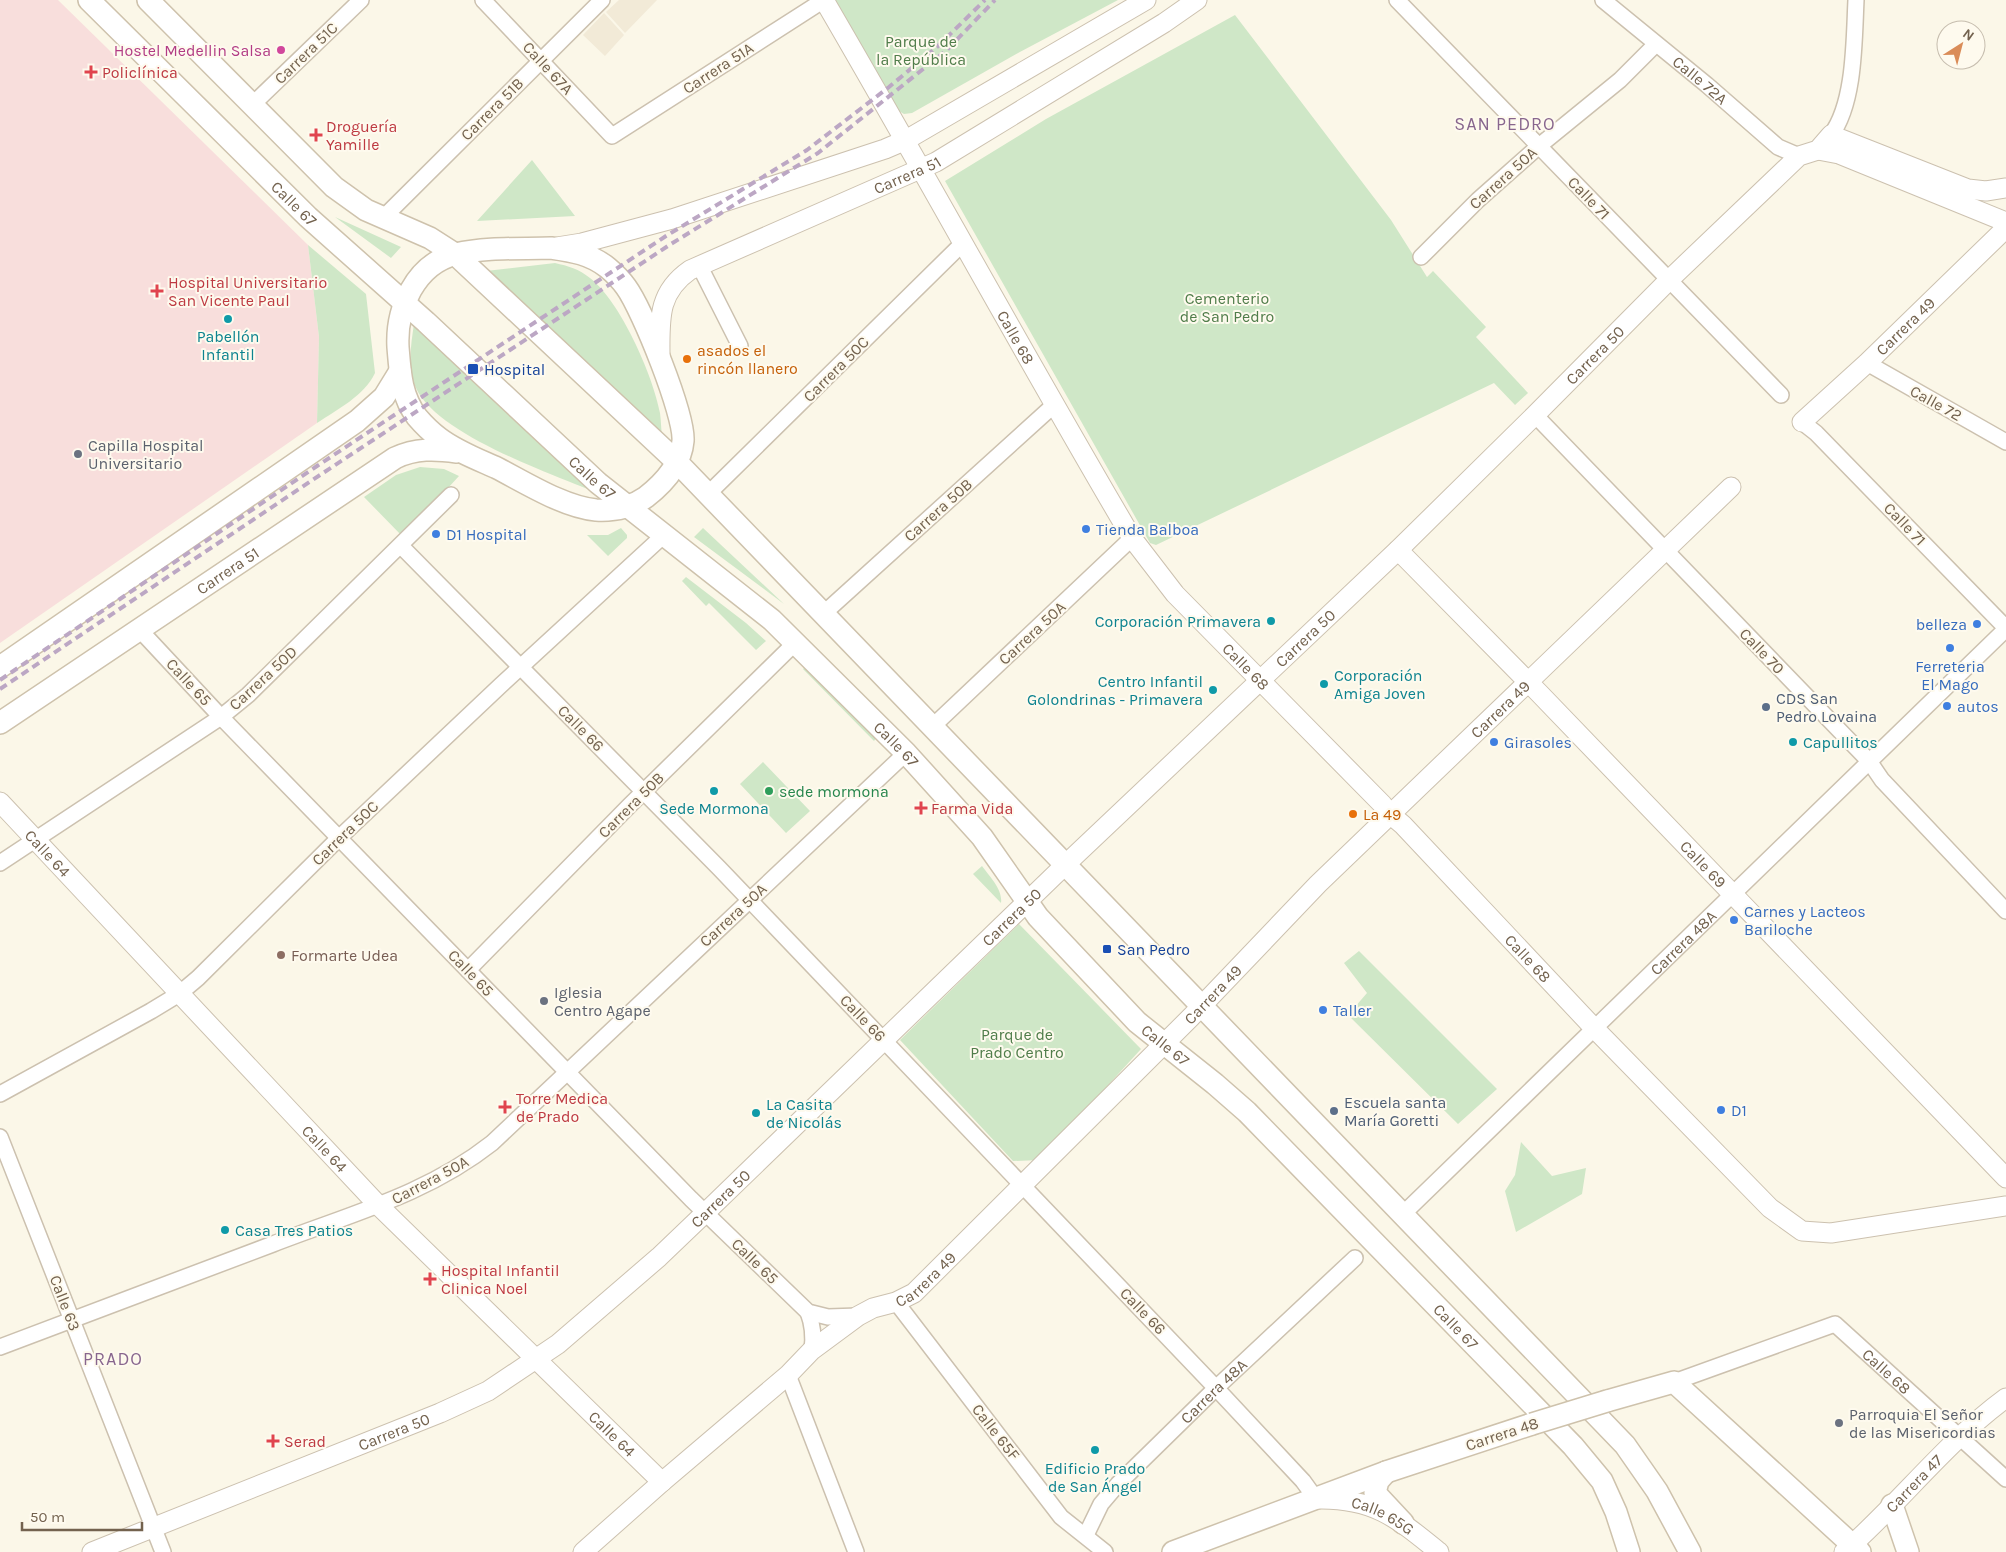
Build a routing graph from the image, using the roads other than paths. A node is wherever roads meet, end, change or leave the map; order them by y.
1 (89, 0) edge
2 (148, 0) edge
3 (361, 0) edge
4 (483, 0) edge
5 (602, 0) edge
6 (824, 0) edge
7 (1146, 0) edge
8 (1150, 0) edge
9 (1197, 0) edge
10 (1397, 0) edge
11 (1602, 0) edge
12 (1856, 0) edge
13 (1164, 23) junction
14 (1656, 44) junction
15 (541, 60) junction
16 (252, 105) junction
17 (1831, 135) junction
18 (612, 136) joint
19 (906, 140) junction
20 (1539, 146) junction
21 (1818, 150) junction
22 (1799, 156) junction
23 (922, 169) junction
24 (2006, 188) edge
25 (383, 218) junction
26 (2006, 222) edge
27 (2006, 228) edge
28 (963, 243) junction
29 (551, 248) junction
30 (454, 254) junction
31 (1421, 257) dead end
32 (699, 265) junction
33 (1669, 280) junction
34 (404, 303) junction
35 (740, 346) dead end
36 (660, 362) junction
37 (1867, 363) junction
38 (400, 371) junction
39 (1781, 395) dead end
40 (1054, 405) junction
41 (1535, 415) junction
42 (1802, 422) joint
43 (2006, 442) edge
44 (465, 452) junction
45 (677, 462) junction
46 (1731, 487) dead end
47 (708, 494) junction
48 (451, 495) dead end
49 (626, 507) junction
50 (664, 536) junction
51 (1132, 538) junction
52 (401, 546) junction
53 (1664, 549) junction
54 (1398, 550) junction
55 (822, 615) junction
56 (139, 629) junction
57 (2006, 629) edge
58 (795, 643) junction
59 (0, 667) edge
60 (521, 667) junction
61 (1260, 680) junction
62 (1527, 682) junction
63 (222, 717) junction
64 (0, 723) edge
65 (932, 728) junction
66 (906, 753) junction
67 (1869, 761) junction
68 (644, 792) junction
69 (0, 802) edge
70 (1390, 814) junction
71 (340, 838) junction
72 (36, 840) junction
73 (0, 863) edge
74 (1065, 865) junction
75 (1732, 894) junction
76 (749, 900) junction
77 (1027, 902) junction
78 (2006, 912) edge
79 (468, 970) junction
80 (178, 994) junction
81 (1201, 1005) junction
82 (1594, 1028) junction
83 (884, 1040) junction
84 (1164, 1044) junction
85 (567, 1072) junction
86 (0, 1094) edge
87 (0, 1137) edge
88 (2006, 1178) edge
89 (1023, 1185) junction
90 (380, 1206) junction
91 (2006, 1206) edge
92 (705, 1213) junction
93 (1403, 1214) junction
94 (1355, 1258) dead end
95 (896, 1302) junction
96 (808, 1312) junction
97 (858, 1316) junction
98 (72, 1320) junction
99 (1835, 1324) joint
100 (0, 1347) edge
101 (812, 1350) junction
102 (535, 1358) junction
103 (788, 1375) junction
104 (1674, 1382) junction
105 (1216, 1388) junction
106 (2006, 1398) edge
107 (1960, 1437) junction
108 (1386, 1472) junction
109 (2006, 1479) edge
110 (662, 1482) junction
111 (1316, 1499) junction
112 (1892, 1505) junction
113 (1402, 1523) junction
114 (154, 1528) junction
115 (1086, 1535) junction
116 (1852, 1550) edge
117 (92, 1552) edge
118 (163, 1552) edge
119 (583, 1552) edge
120 (856, 1552) edge
121 (1105, 1552) edge
122 (1173, 1552) edge
123 (1438, 1552) edge
124 (1629, 1552) edge
125 (1690, 1552) edge
126 (1908, 1552) edge

1 - 34 main road, Calle 67
2 - 16 main road
3 - 16 street, Carrera 51C
4 - 15 street, Calle 67A
5 - 15 street, Carrera 51B
6 - 18 street, Carrera 51A
6 - 19 street, Calle 68
7 - 19 street, Carrera 51
8 - 13 street
9 - 13 street, Carrera 51
10 - 20 street, Calle 71
11 - 14 street, Calle 72A
12 - 17 street
13 - 23 street, Carrera 51
14 - 20 street, Carrera 50A
14 - 22 street, Calle 72A
15 - 18 street, Calle 67A
15 - 25 street, Carrera 51B
16 - 25 main road
17 - 21 street
17 - 24 street
19 - 23 street, Calle 68
19 - 29 street, Carrera 51
20 - 31 street, Carrera 50A
20 - 33 street, Calle 71
21 - 22 street, Carrera 50
21 - 26 street
22 - 33 street, Carrera 50
23 - 28 street, Calle 68
23 - 32 street, Carrera 51
25 - 30 main road
27 - 37 street, Carrera 49
28 - 40 street, Calle 68
28 - 47 street, Carrera 50C
29 - 30 main road
29 - 36 main road
30 - 34 main road
30 - 45 main road
32 - 35 street
32 - 36 street, Carrera 51
33 - 39 street, Calle 71
33 - 41 street, Carrera 50
34 - 38 main road
34 - 49 main road, Calle 67
36 - 45 main road
37 - 42 street, Carrera 49
37 - 43 street, Calle 72
38 - 44 main road
38 - 59 main road
40 - 51 street, Calle 68
40 - 55 street, Carrera 50B
41 - 53 street, Calle 70
41 - 54 street, Carrera 50
42 - 57 street, Calle 71
44 - 49 main road
44 - 56 main road, Carrera 51
45 - 47 main road
45 - 49 main road
46 - 53 street, Carrera 49
47 - 55 main road
48 - 52 street, Carrera 50D
49 - 50 main road, Calle 67
50 - 58 main road, Calle 67
50 - 60 street, Carrera 50C
51 - 61 street, Calle 68
51 - 65 street, Carrera 50A
52 - 60 street, Calle 66
52 - 63 street, Carrera 50D
53 - 62 street, Carrera 49
53 - 67 street, Calle 70
54 - 61 street, Carrera 50
54 - 62 street, Calle 69
55 - 65 main road
56 - 63 street, Calle 65
56 - 64 main road, Carrera 51
57 - 67 street, Carrera 48A
58 - 66 main road, Calle 67
58 - 68 street, Carrera 50B
60 - 68 street, Calle 66
60 - 71 street, Carrera 50C
61 - 70 street, Calle 68
61 - 74 street, Carrera 50
62 - 70 street, Carrera 49
62 - 75 street, Calle 69
63 - 71 street, Calle 65
63 - 72 street, Carrera 50D
65 - 74 main road
66 - 76 street, Carrera 50A
66 - 77 main road, Calle 67
67 - 75 street, Carrera 48A
67 - 78 street, Calle 70
68 - 76 street, Calle 66
68 - 79 street, Carrera 50B
69 - 72 street, Calle 64
70 - 81 street, Carrera 49
70 - 82 street, Calle 68
71 - 79 street, Calle 65
71 - 80 street, Carrera 50C
72 - 73 street, Carrera 50D
72 - 80 street, Calle 64
74 - 77 street, Carrera 50
74 - 81 main road
75 - 82 street, Carrera 48A
75 - 88 street, Calle 69
76 - 83 street, Calle 66
76 - 85 street, Carrera 50A
77 - 83 street, Carrera 50
77 - 84 main road, Calle 67
79 - 85 street, Calle 65
80 - 86 street, Carrera 50C
80 - 90 street, Calle 64
81 - 84 street, Carrera 49
81 - 93 main road
82 - 91 street, Calle 68
82 - 93 street, Carrera 48A
83 - 89 street, Calle 66
83 - 92 street, Carrera 50
84 - 89 street, Carrera 49
84 - 124 main road, Calle 67
85 - 90 street, Carrera 50A
85 - 92 street, Calle 65
87 - 98 street, Calle 63
89 - 95 street, Carrera 49
89 - 105 street, Calle 66
90 - 98 street, Carrera 50A
90 - 102 street, Calle 64
92 - 96 street, Calle 65
92 - 102 street, Carrera 50
93 - 125 main road
94 - 105 street, Carrera 48A
95 - 97 street, Carrera 49
95 - 115 street, Calle 65F
96 - 97 street
96 - 101 street
97 - 101 street, Carrera 49
98 - 100 street, Carrera 50A
98 - 114 street, Calle 63
99 - 104 street, Carrera 48
99 - 107 street, Calle 68
101 - 103 street, Carrera 49
102 - 110 street, Calle 64
102 - 114 street, Carrera 50
103 - 110 street, Carrera 49
103 - 120 street
104 - 108 main road, Carrera 48, bridge
104 - 116 main road
105 - 111 street, Calle 66
105 - 115 street, Carrera 48A
106 - 107 street, Carrera 47
107 - 109 street, Calle 68
107 - 112 street, Carrera 47
108 - 111 main road, Carrera 48
108 - 113 main road
110 - 119 street, Carrera 49
111 - 113 street, Calle 65G
111 - 122 main road, Carrera 48
112 - 116 street, Carrera 47
112 - 126 main road
113 - 123 street, Calle 65G
114 - 117 street, Carrera 50
114 - 118 street, Calle 63
115 - 121 street, Calle 65F

